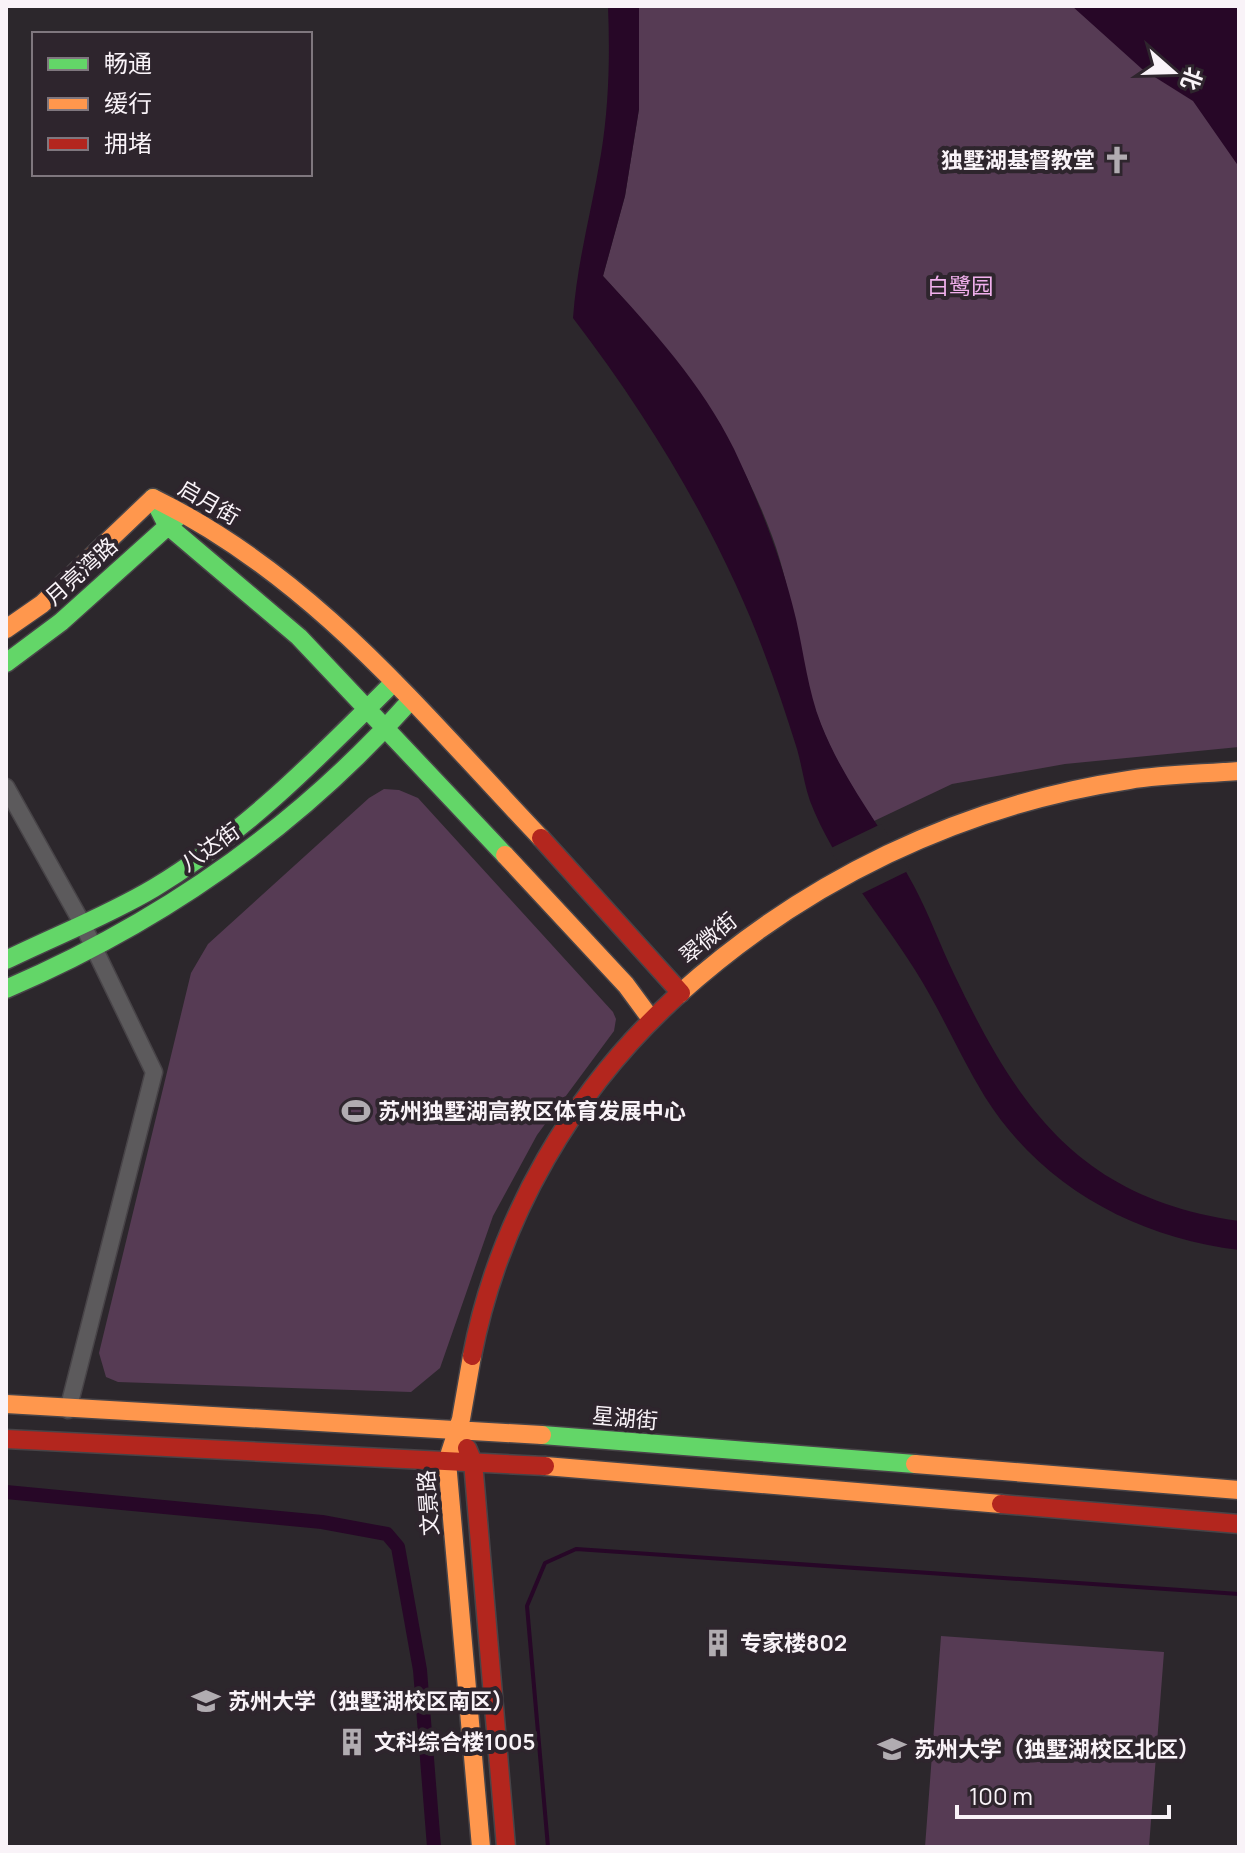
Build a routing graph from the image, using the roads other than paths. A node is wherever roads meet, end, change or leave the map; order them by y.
1 (153, 498) junction
2 (184, 511) junction
3 (167, 525) junction
4 (6, 629) edge
5 (6, 663) edge
6 (394, 682) junction
7 (410, 701) junction
8 (369, 707) junction
9 (388, 727) junction
10 (1239, 771) edge
11 (6, 787) edge
12 (82, 923) junction
13 (95, 949) junction
14 (6, 960) edge
15 (6, 989) edge
16 (681, 993) junction
17 (651, 1019) junction
18 (6, 1404) edge
19 (68, 1410) junction
20 (461, 1432) junction
21 (6, 1439) edge
22 (447, 1462) junction
23 (473, 1462) junction
24 (1239, 1490) edge
25 (1239, 1524) edge
26 (481, 1847) edge
27 (506, 1847) edge

1 - 2 street, 启月街
1 - 3 street, 启月街
1 - 4 street, 月亮湾路
2 - 3 street, 月亮湾路
2 - 6 street, 启月街
3 - 5 street, 月亮湾路
3 - 8 street, 启月街
6 - 7 street, 启月街
6 - 8 street, 八达街
7 - 9 street, 八达街
7 - 16 street, 启月街
8 - 9 street, 启月街
8 - 12 street, 八达街
9 - 13 street, 八达街
9 - 17 street, 启月街
10 - 16 street, 翠微街
11 - 12 street
12 - 13 street
12 - 14 street, 八达街
13 - 15 street, 八达街
13 - 19 street
16 - 17 street, 翠微街
17 - 20 street, 翠微街
18 - 19 street, 星湖街
19 - 20 street, 星湖街
20 - 22 street, 文景路
20 - 23 street
20 - 24 street, 星湖街
21 - 22 street
22 - 23 street
22 - 26 street, 文景路
23 - 25 street
23 - 27 street

